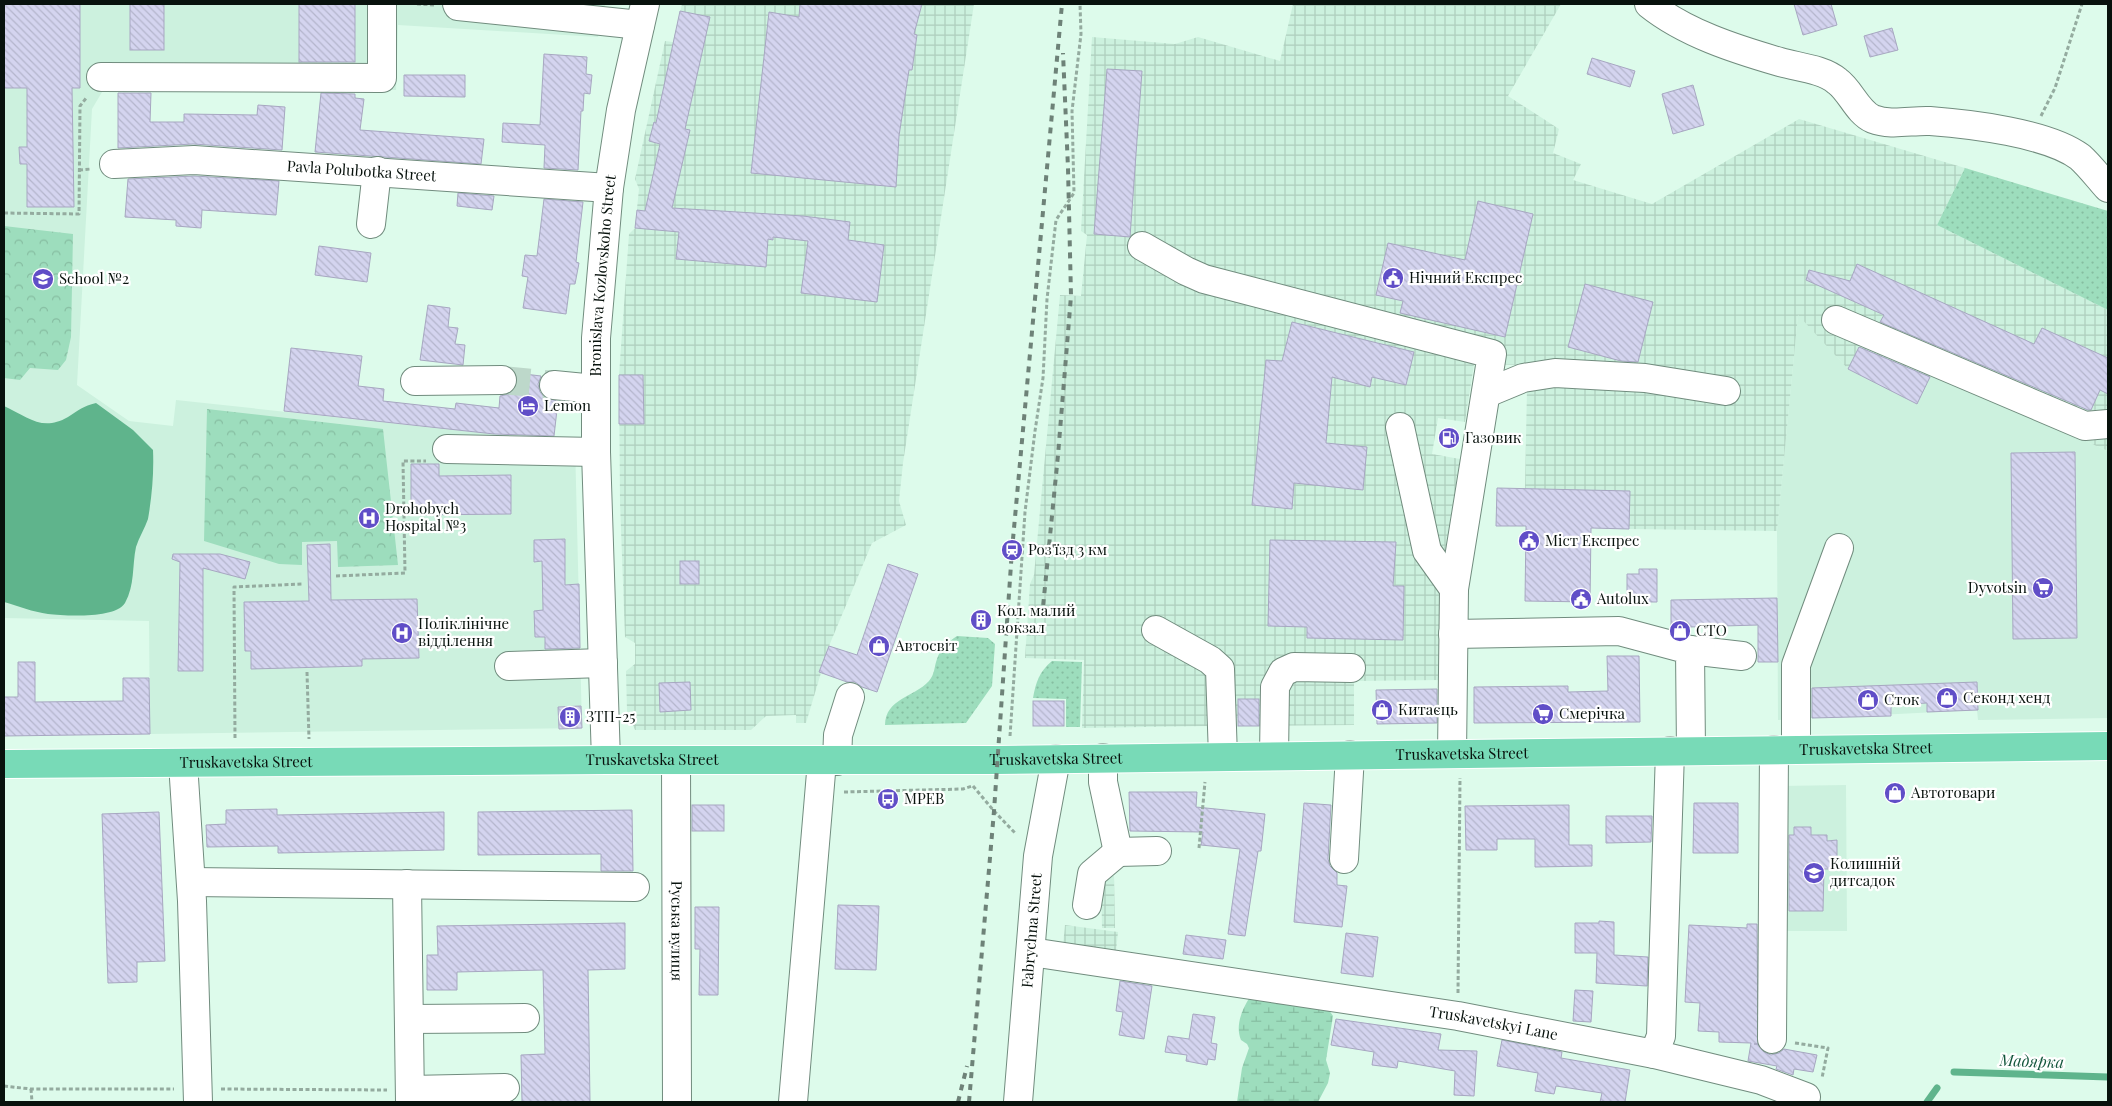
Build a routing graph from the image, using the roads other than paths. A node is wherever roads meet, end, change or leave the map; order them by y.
1 (382, 4) edge
2 (457, 4) edge
3 (1663, 7) edge
4 (643, 14) edge
5 (101, 77) road end
6 (114, 164) dead end
7 (377, 171) junction
8 (609, 188) junction
9 (2108, 188) edge
10 (371, 224) dead end
11 (1142, 246) dead end
12 (1836, 320) dead end
13 (502, 380) tunnel mouth
14 (416, 381) dead end
15 (554, 385) tunnel mouth
16 (595, 390) junction
17 (1726, 391) dead end
18 (1487, 392) junction
19 (2108, 424) edge
20 (1400, 427) dead end
21 (596, 452) junction
22 (438, 455) road end
23 (1839, 548) dead end
24 (1454, 589) junction
25 (1156, 630) dead end
26 (1453, 634) junction
27 (1690, 650) junction
28 (1742, 656) dead end
29 (603, 663) junction
30 (508, 666) dead end
31 (1351, 668) dead end
32 (850, 697) dead end
33 (2108, 746) edge
34 (1785, 750) junction
35 (1680, 751) junction
36 (1350, 755) junction
37 (1223, 756) junction
38 (1274, 756) junction
39 (1103, 758) junction
40 (1056, 759) junction
41 (606, 760) junction
42 (676, 760) junction
43 (829, 761) junction
44 (184, 763) junction
45 (4, 764) edge
46 (1456, 766) junction
47 (1157, 851) dead end
48 (1118, 852) junction
49 (1344, 859) dead end
50 (191, 882) junction
51 (407, 884) junction
52 (635, 887) dead end
53 (1087, 905) dead end
54 (1031, 952) junction
55 (525, 1018) dead end
56 (409, 1019) junction
57 (1772, 1039) road end
58 (1654, 1054) junction
59 (505, 1088) dead end
60 (1814, 1090) road end
61 (410, 1096) edge
62 (198, 1102) edge
63 (677, 1102) edge
64 (793, 1102) edge
65 (1018, 1102) edge

1 - 5 street
2 - 4 street
3 - 9 street
4 - 8 street, Bronislava Kozlovskoho Street
6 - 7 street, Pavla Polubotka Street
7 - 8 street, Pavla Polubotka Street
7 - 10 street
8 - 16 street, Bronislava Kozlovskoho Street
11 - 18 street
12 - 19 street
13 - 14 street
15 - 16 street
16 - 21 street, Bronislava Kozlovskoho Street
17 - 18 street
18 - 24 street
20 - 24 street
21 - 22 street
21 - 29 street, Bronislava Kozlovskoho Street
23 - 34 street
24 - 26 street
25 - 37 street
26 - 27 street
26 - 46 street
27 - 28 street
27 - 35 street
29 - 30 street
29 - 41 street, Bronislava Kozlovskoho Street
31 - 38 street
32 - 43 street
33 - 34 main road, Truskavetska Street
34 - 35 main road, Truskavetska Street
34 - 57 street
35 - 46 main road, Truskavetska Street
35 - 58 street
36 - 38 main road, Truskavetska Street
36 - 46 main road, Truskavetska Street
36 - 49 street
37 - 38 main road, Truskavetska Street
37 - 39 main road, Truskavetska Street
39 - 40 main road, Truskavetska Street
39 - 48 street
40 - 43 main road, Truskavetska Street
40 - 54 street, Fabrychna Street
41 - 42 main road, Truskavetska Street
41 - 44 main road, Truskavetska Street
42 - 43 main road, Truskavetska Street
42 - 63 street, Руська вулиця
43 - 64 street
44 - 45 main road, Truskavetska Street
44 - 50 street
47 - 48 street
48 - 53 street
50 - 51 street
50 - 62 street
51 - 52 street
51 - 56 street
54 - 58 street, Truskavetskyi Lane
54 - 65 street, Fabrychna Street
55 - 56 street
56 - 61 street
58 - 60 street, Truskavetskyi Lane
59 - 61 street

